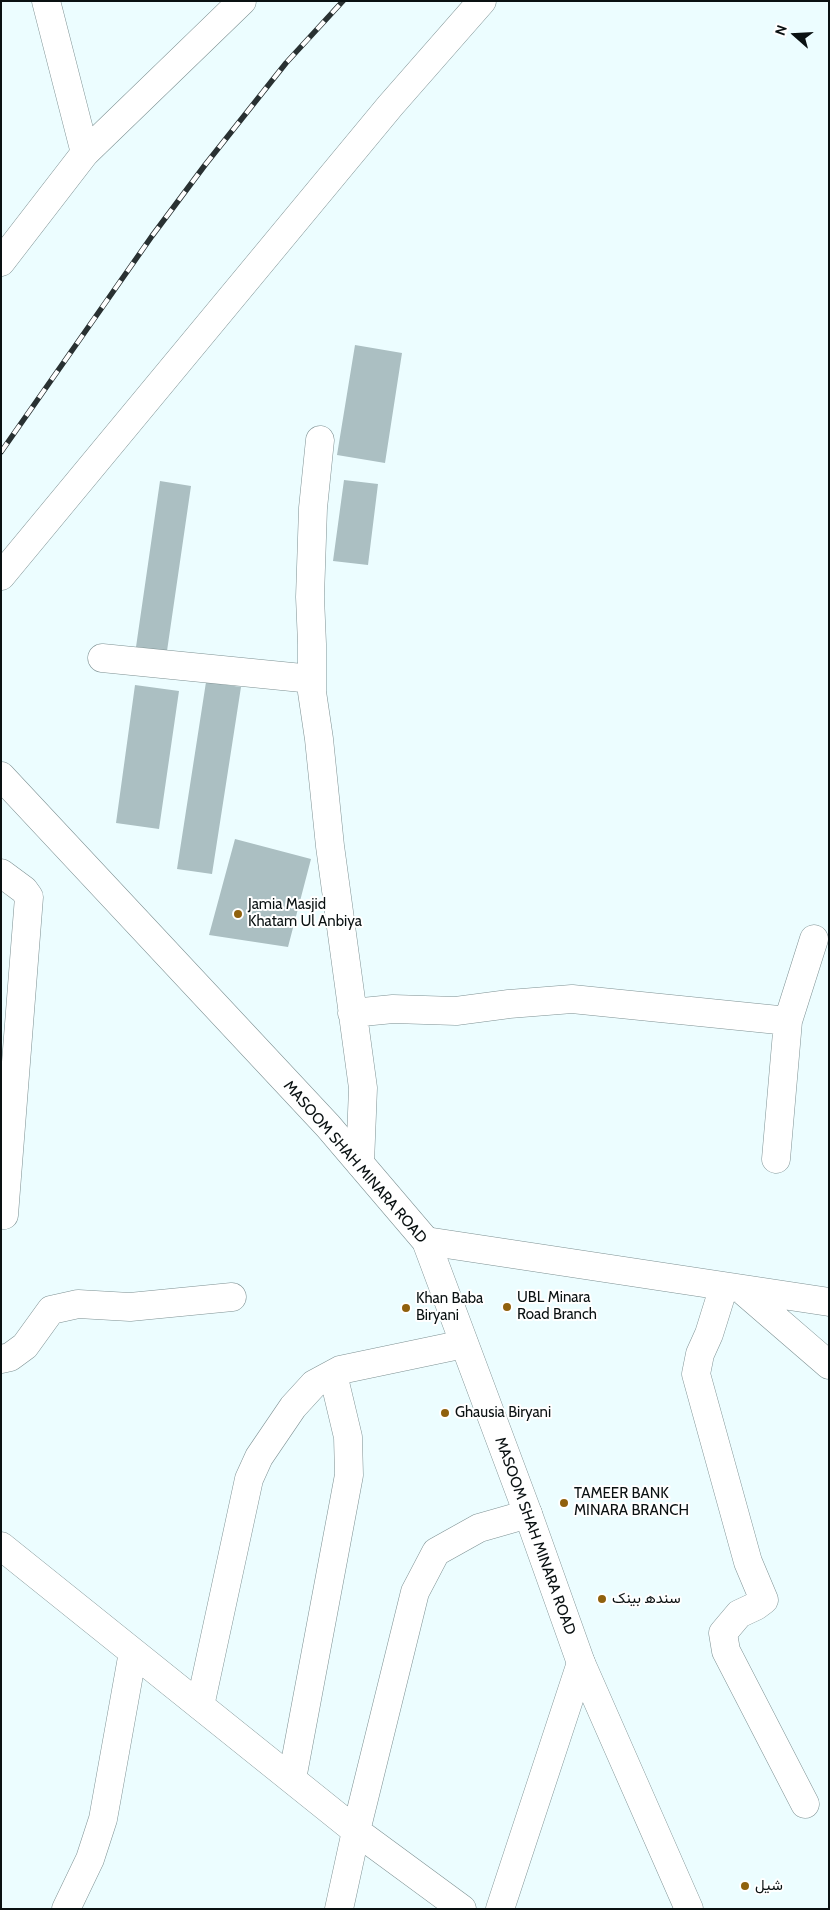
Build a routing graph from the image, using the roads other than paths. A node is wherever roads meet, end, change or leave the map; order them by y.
1 (46, 1) edge
2 (242, 1) edge
3 (482, 1) edge
4 (85, 153) junction
5 (1, 262) edge
6 (320, 440) dead end
7 (1, 576) edge
8 (102, 658) dead end
9 (312, 679) junction
10 (4, 786) edge
11 (1, 873) edge
12 (814, 939) dead end
13 (352, 1013) junction
14 (788, 1021) junction
15 (8, 1084) edge
16 (776, 1159) dead end
17 (360, 1163) junction
18 (4, 1215) dead end
19 (426, 1241) junction
20 (732, 1288) junction
21 (232, 1297) dead end
22 (829, 1302) edge
23 (464, 1344) junction
24 (1, 1359) edge
25 (829, 1365) edge
26 (333, 1374) junction
27 (528, 1514) junction
28 (1, 1546) edge
29 (133, 1652) junction
30 (580, 1663) junction
31 (200, 1706) junction
32 (292, 1780) junction
33 (805, 1804) dead end
34 (356, 1831) junction
35 (71, 1907) edge
36 (340, 1909) edge
37 (462, 1909) edge
38 (500, 1909) edge
39 (689, 1909) edge

1 - 4 street
2 - 4 street
3 - 7 street
4 - 5 street
6 - 9 street
8 - 9 street
9 - 13 street
10 - 17 street, MASOOM SHAH MINARA ROAD
11 - 15 street
12 - 14 street
13 - 14 street
13 - 17 street
14 - 16 street
15 - 18 street
17 - 19 street, MASOOM SHAH MINARA ROAD
19 - 20 street
19 - 23 street, MASOOM SHAH MINARA ROAD
20 - 22 street
20 - 25 street
20 - 33 street
21 - 24 street
23 - 26 street
23 - 27 street, MASOOM SHAH MINARA ROAD
26 - 31 street
26 - 32 street
27 - 30 street, MASOOM SHAH MINARA ROAD
27 - 34 street
28 - 29 street
29 - 31 street
29 - 35 street
30 - 38 street
30 - 39 street, MASOOM SHAH MINARA ROAD
31 - 32 street
32 - 34 street
34 - 36 street
34 - 37 street

